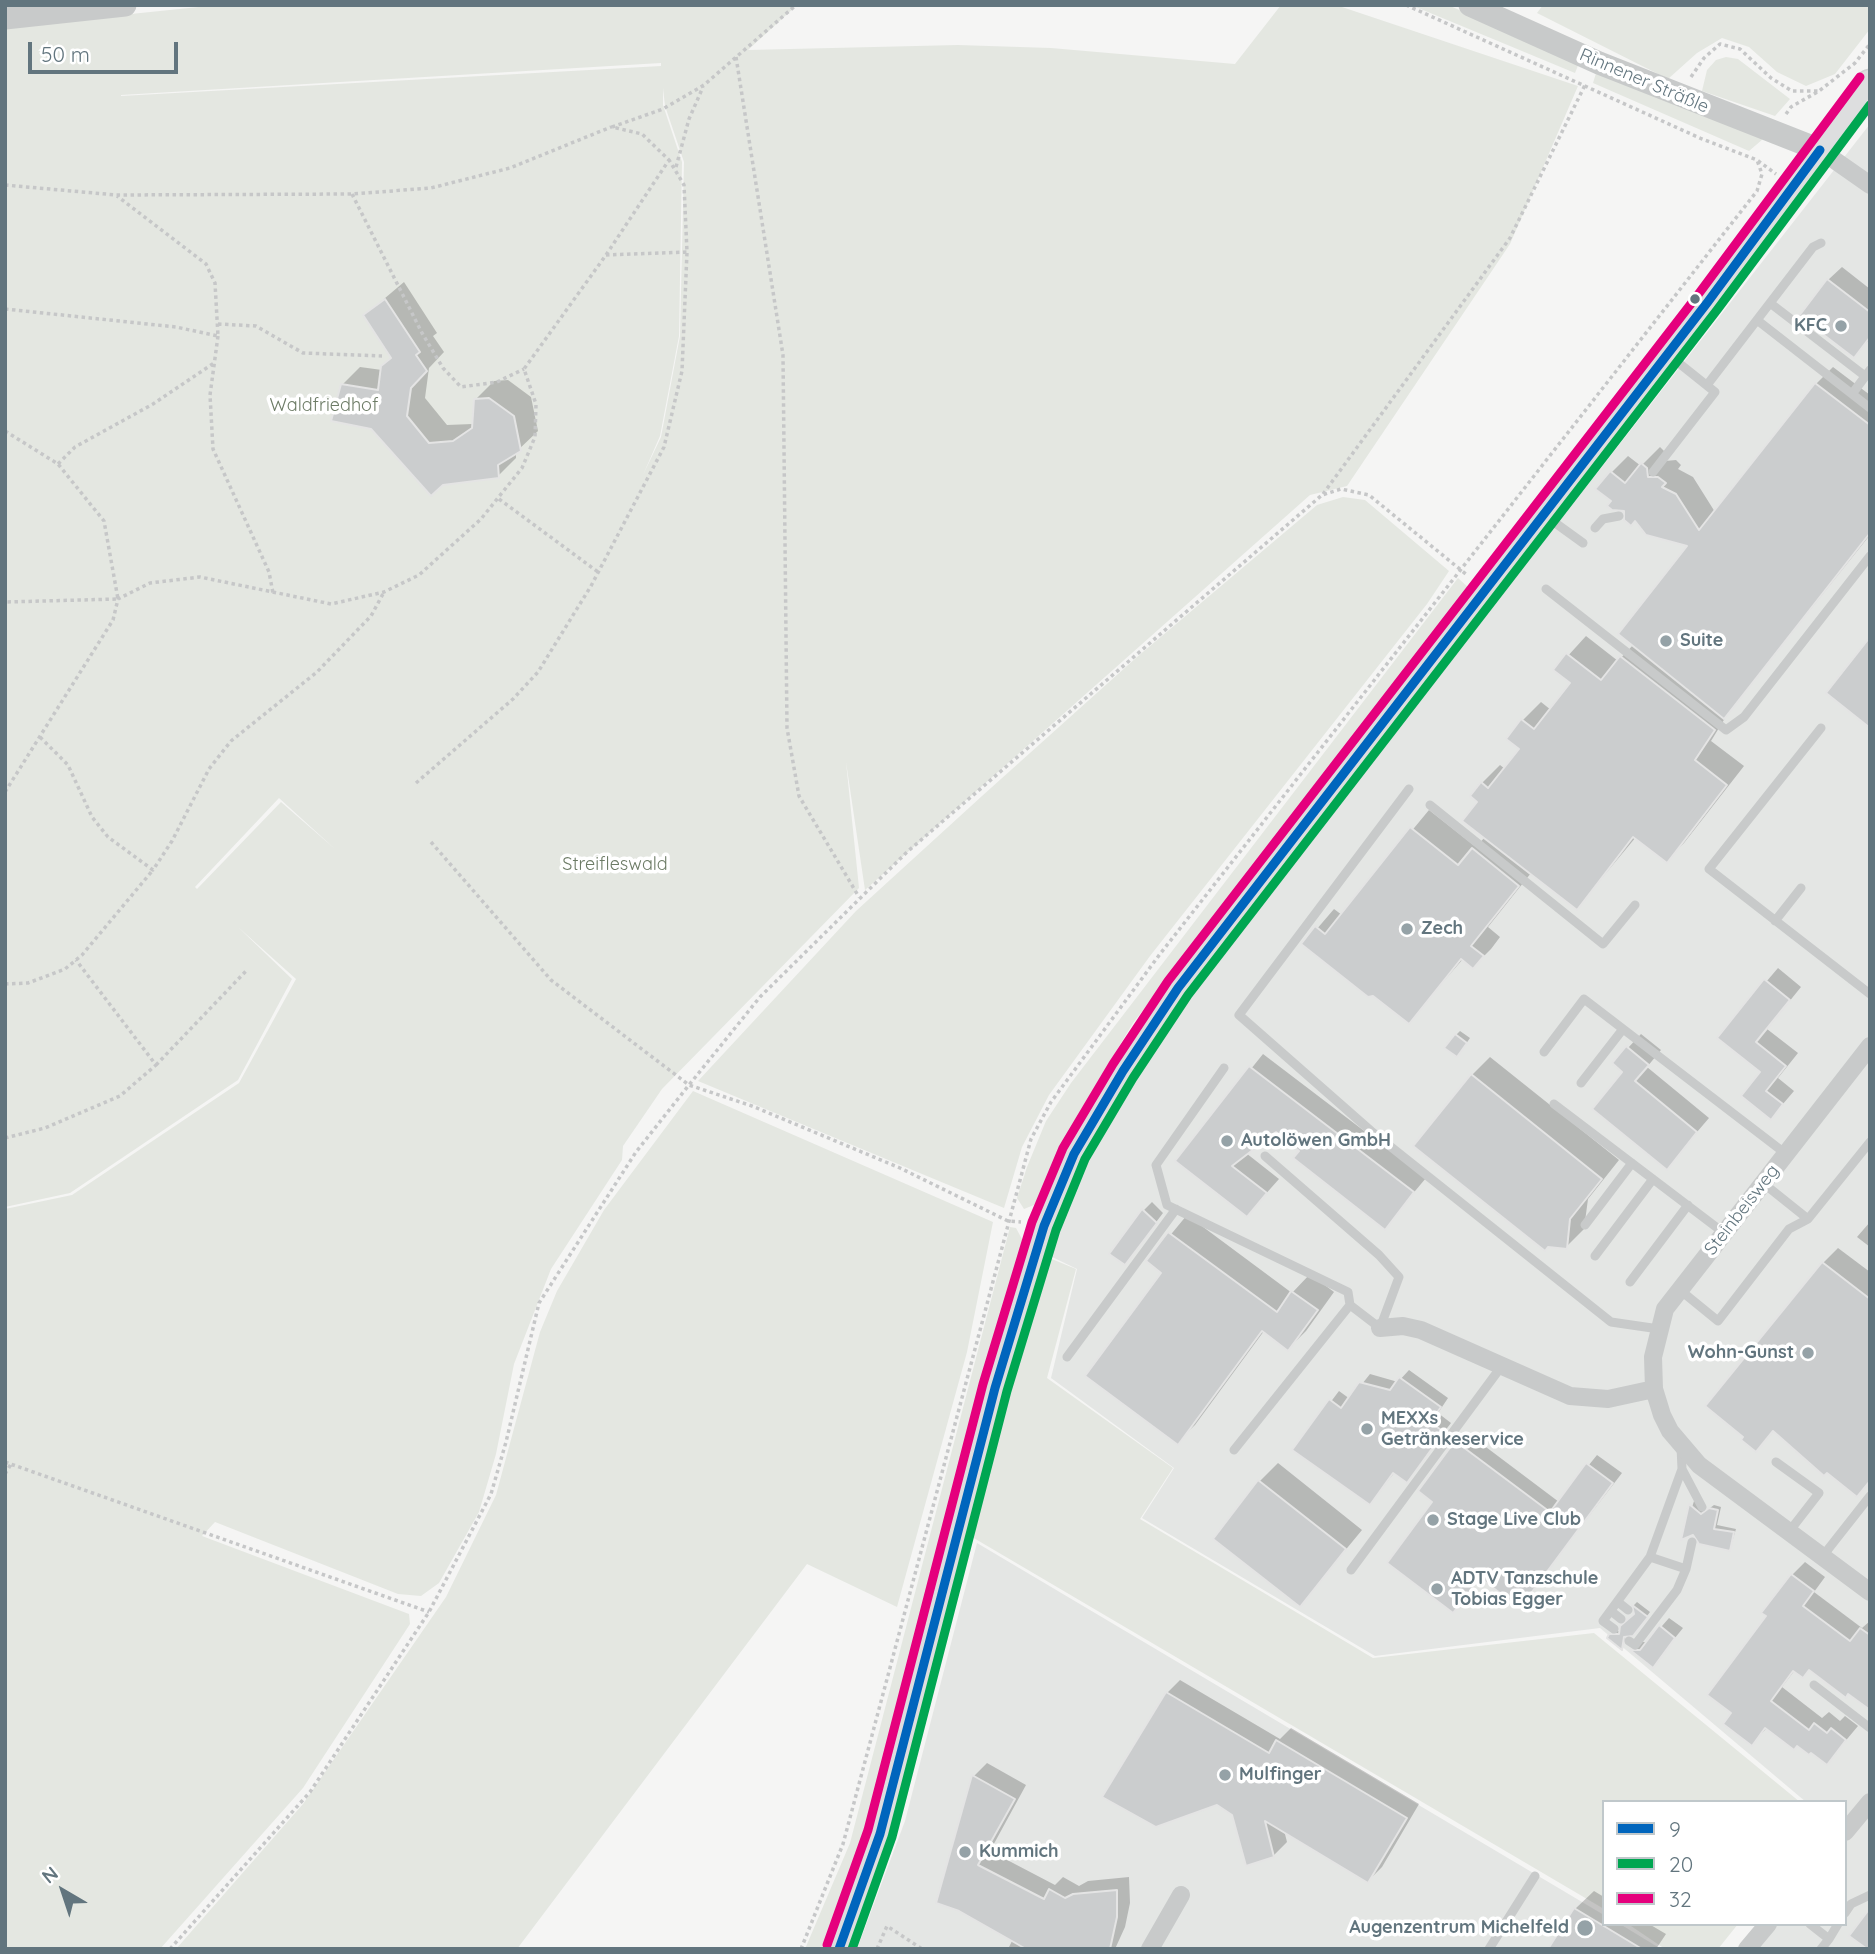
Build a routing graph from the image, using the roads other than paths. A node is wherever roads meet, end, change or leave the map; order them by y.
1 (125, 5) edge
2 (1470, 5) edge
3 (5, 18) edge
4 (1870, 84) edge
5 (1820, 149) junction
6 (1870, 184) edge
7 (1821, 243) dead end
8 (1770, 303) junction
9 (1757, 320) junction
10 (1666, 352) junction
11 (1867, 373) edge
12 (1707, 385) junction
13 (1852, 394) junction
14 (1870, 408) edge
15 (1653, 472) dead end
16 (1543, 514) junction
17 (1619, 516) dead end
18 (1595, 528) dead end
19 (1583, 543) dead end
20 (1870, 556) edge
21 (1546, 589) dead end
22 (1821, 727) dead end
23 (1409, 789) dead end
24 (1430, 805) dead end
25 (1801, 888) dead end
26 (1635, 905) dead end
27 (1775, 921) junction
28 (1870, 994) edge
29 (1623, 1029) junction
30 (1869, 1050) edge
31 (1544, 1052) dead end
32 (1224, 1068) dead end
33 (1581, 1083) dead end
34 (1554, 1104) dead end
35 (1870, 1142) edge
36 (1786, 1154) junction
37 (1265, 1156) dead end
38 (1632, 1163) junction
39 (1653, 1179) junction
40 (1763, 1183) junction
41 (1688, 1205) junction
42 (1176, 1209) junction
43 (1808, 1219) junction
44 (1585, 1225) dead end
45 (1724, 1233) junction
46 (1595, 1256) dead end
47 (1630, 1282) dead end
48 (1680, 1290) junction
49 (1350, 1305) junction
50 (1380, 1328) junction
51 (1660, 1329) junction
52 (1067, 1357) dead end
53 (1501, 1367) junction
54 (1654, 1389) junction
55 (1681, 1445) junction
56 (1234, 1450) dead end
57 (1776, 1462) dead end
58 (1682, 1469) junction
59 (1870, 1496) edge
60 (1702, 1507) dead end
61 (1788, 1533) junction
62 (1692, 1542) dead end
63 (1650, 1557) junction
64 (1822, 1557) junction
65 (1686, 1569) junction
66 (1351, 1570) dead end
67 (1870, 1592) edge
68 (1618, 1602) junction
69 (1628, 1611) dead end
70 (1611, 1612) junction
71 (1621, 1619) dead end
72 (1614, 1629) dead end
73 (1629, 1641) dead end
74 (1814, 1685) dead end
75 (1870, 1728) edge
76 (1870, 1802) edge
77 (1847, 1830) edge
78 (1535, 1876) dead end
79 (1181, 1895) dead end
80 (1870, 1895) edge
81 (1847, 1910) edge
82 (1766, 1926) edge
83 (1813, 1926) edge
84 (1837, 1926) edge
85 (1829, 1939) junction
86 (839, 1949) edge
87 (1150, 1949) edge
88 (1489, 1949) edge
89 (1747, 1949) edge
90 (1821, 1949) edge

1 - 3 street
2 - 5 street, Rinnener Sträßle
4 - 5 main road
5 - 6 street
5 - 10 main road
7 - 8 lane
8 - 9 lane
8 - 11 lane
9 - 12 lane
9 - 13 lane
10 - 12 lane
10 - 16 main road
11 - 13 lane
12 - 15 lane
13 - 14 lane
16 - 19 lane
16 - 86 main road
17 - 18 lane
20 - 21 lane
22 - 27 lane
23 - 51 lane
24 - 26 lane
25 - 27 lane
27 - 28 lane
29 - 31 lane
29 - 33 lane
29 - 36 lane
30 - 36 street, Steinbeisweg
32 - 42 lane
34 - 38 lane
35 - 43 lane
36 - 40 street, Steinbeisweg
37 - 50 lane
38 - 39 lane
38 - 44 lane
39 - 41 lane
39 - 46 lane
40 - 43 lane
40 - 45 street, Steinbeisweg
41 - 45 lane
41 - 47 lane
42 - 49 lane
42 - 52 lane
43 - 48 lane
45 - 48 street, Steinbeisweg
48 - 51 street, Steinbeisweg
49 - 50 lane
49 - 56 lane
50 - 53 street
51 - 54 street, Steinbeisweg
53 - 54 street
53 - 66 lane
54 - 55 street, Steinbeisweg
55 - 58 lane
55 - 61 street, Steinbeisweg
57 - 61 lane
58 - 60 lane
58 - 63 lane
59 - 64 lane
61 - 64 street, Steinbeisweg
62 - 65 lane
63 - 65 lane
63 - 68 lane
64 - 67 street, Steinbeisweg
65 - 73 lane
68 - 69 lane
68 - 70 lane
70 - 71 lane
70 - 72 lane
74 - 75 lane
76 - 77 street
78 - 88 lane
79 - 87 street
80 - 81 lane
82 - 89 street
83 - 85 lane
84 - 85 lane
85 - 90 lane

